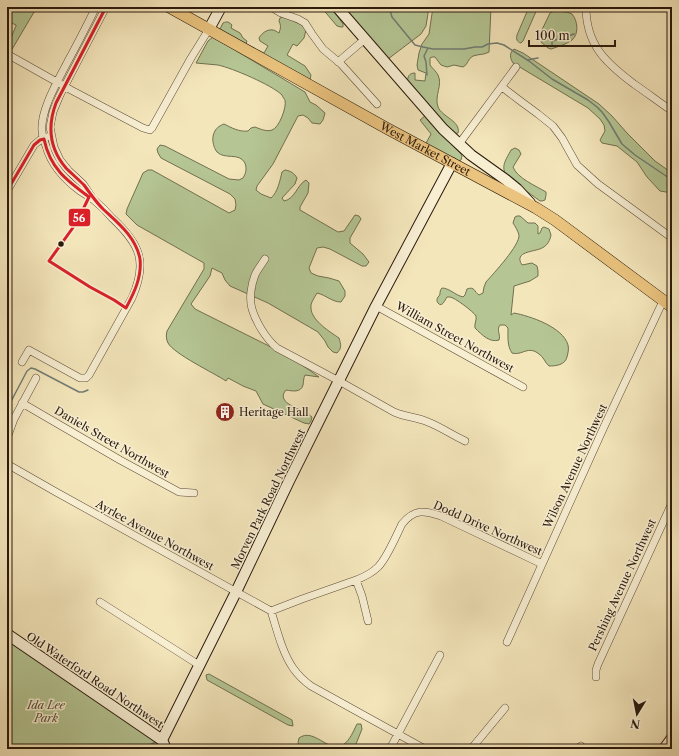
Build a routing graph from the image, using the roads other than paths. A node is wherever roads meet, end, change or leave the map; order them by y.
1 (96, 7) edge
2 (106, 7) edge
3 (169, 7) edge
4 (221, 7) edge
5 (271, 7) edge
6 (282, 7) edge
7 (337, 7) edge
8 (586, 7) edge
9 (285, 15) junction
10 (85, 29) junction
11 (209, 29) junction
12 (93, 33) junction
13 (366, 40) junction
14 (7, 54) edge
15 (339, 63) junction
16 (516, 67) dead end
17 (57, 82) junction
18 (64, 86) junction
19 (502, 87) junction
20 (377, 104) dead end
21 (672, 111) edge
22 (51, 136) junction
23 (44, 139) junction
24 (459, 144) junction
25 (470, 155) junction
26 (452, 163) junction
27 (463, 168) junction
28 (7, 191) edge
29 (95, 201) junction
30 (536, 208) junction
31 (672, 238) edge
32 (265, 259) dead end
33 (668, 304) edge
34 (376, 306) junction
35 (22, 362) dead end
36 (36, 378) dead end
37 (339, 381) junction
38 (523, 388) dead end
39 (22, 403) junction
40 (7, 438) edge
41 (465, 441) dead end
42 (7, 464) edge
43 (194, 493) dead end
44 (672, 503) edge
45 (542, 564) junction
46 (356, 580) junction
47 (236, 592) junction
48 (100, 602) dead end
49 (271, 611) junction
50 (368, 621) dead end
51 (7, 634) edge
52 (507, 642) dead end
53 (440, 655) dead end
54 (199, 666) junction
55 (596, 677) dead end
56 (505, 708) dead end
57 (398, 734) junction
58 (672, 738) edge
59 (164, 744) edge
60 (390, 749) edge
61 (425, 749) edge
62 (471, 749) edge
63 (664, 749) edge

1 - 10 street
2 - 12 street
3 - 11 main road, West Market Street
4 - 11 street
5 - 9 street
6 - 9 street
7 - 13 street
8 - 21 street
9 - 15 street
10 - 12 street
10 - 17 street
11 - 18 street
11 - 26 main road, West Market Street
12 - 18 street
13 - 15 street
13 - 24 street
14 - 17 street
15 - 20 street
16 - 19 street
17 - 18 street
17 - 23 street
18 - 22 street
19 - 24 street
19 - 31 street
22 - 23 street
22 - 29 street
23 - 28 street
23 - 29 street
24 - 25 street
25 - 27 street
25 - 30 street
26 - 27 main road, West Market Street
26 - 34 street, Morven Park Road Northwest
27 - 30 main road, West Market Street
29 - 35 street
30 - 33 main road, West Market Street
32 - 37 street
33 - 45 street, Wilson Avenue Northwest
34 - 37 street, Morven Park Road Northwest
34 - 38 street, William Street Northwest
36 - 39 street
37 - 41 street
37 - 47 street, Morven Park Road Northwest
39 - 40 street
39 - 43 street, Daniels Street Northwest
42 - 47 street, Ayrlee Avenue Northwest
44 - 55 street, Pershing Avenue Northwest
45 - 46 street, Dodd Drive Northwest
45 - 52 street, Wilson Avenue Northwest
46 - 49 street, Dodd Drive Northwest
46 - 50 street
47 - 49 street, Ayrlee Avenue Northwest
47 - 54 street, Morven Park Road Northwest
48 - 54 street
49 - 57 street
51 - 59 street, Old Waterford Road Northwest
53 - 57 street
54 - 59 street, Morven Park Road Northwest
56 - 62 street
57 - 60 street
57 - 61 street
58 - 63 street

